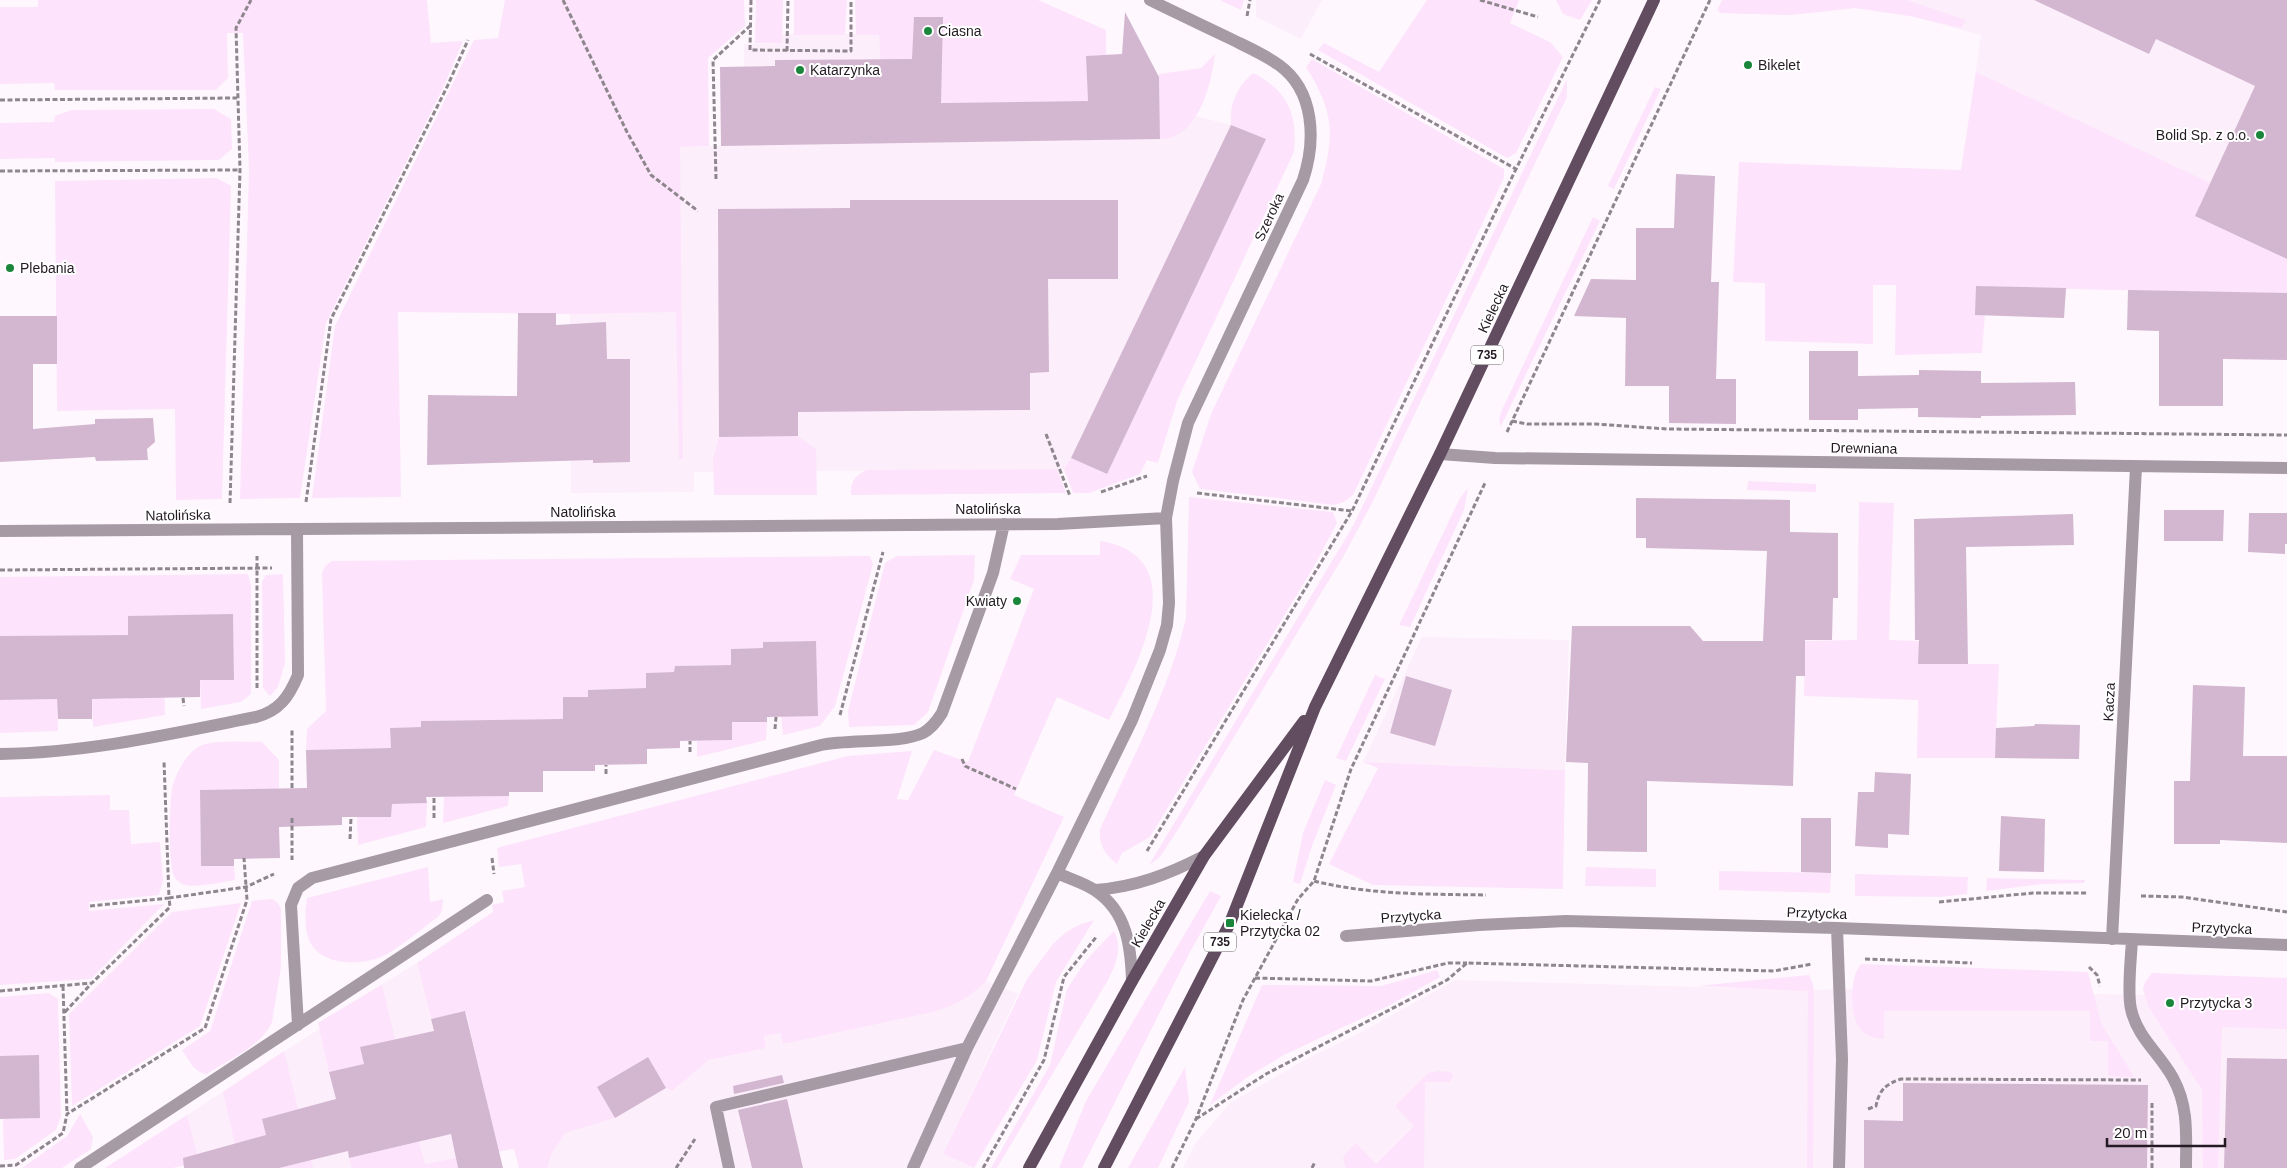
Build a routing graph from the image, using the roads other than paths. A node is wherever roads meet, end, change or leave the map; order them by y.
1 (1150, 0) edge
2 (1654, 0) edge
3 (1440, 454) junction
4 (2136, 467) junction
5 (2287, 468) edge
6 (1166, 518) junction
7 (1004, 524) junction
8 (296, 528) junction
9 (0, 531) edge
10 (1315, 707) junction
11 (0, 754) edge
12 (1204, 856) junction
13 (1057, 873) junction
14 (1095, 890) junction
15 (487, 900) road end
16 (1837, 928) junction
17 (1346, 936) dead end
18 (2112, 939) junction
19 (2132, 940) junction
20 (2287, 945) edge
21 (1132, 981) junction
22 (298, 1025) junction
23 (967, 1048) junction
24 (80, 1168) edge
25 (728, 1168) edge
26 (913, 1168) edge
27 (1029, 1168) edge
28 (1104, 1168) edge
29 (1839, 1168) edge
30 (2186, 1168) edge

1 - 6 street, Szeroka
2 - 3 main road, Kielecka / 735
3 - 4 street, Drewniana
3 - 10 main road, Kielecka / 735
4 - 5 street, Drewniana
4 - 18 street, Kacza
6 - 7 street, Natolińska
6 - 13 street, Szeroka
7 - 8 street, Natolińska
7 - 22 street
8 - 9 street, Natolińska
8 - 11 street
10 - 12 main road, Kielecka / 735
10 - 28 main road, Kielecka / 735
12 - 14 street
12 - 21 main road, Kielecka / 735
13 - 14 street
13 - 23 street, Szeroka
14 - 21 street
15 - 22 street
16 - 17 street, Przytycka
16 - 18 street, Przytycka
16 - 29 street
18 - 19 street, Przytycka
19 - 20 street, Przytycka
19 - 30 street
21 - 27 main road, Kielecka / 735
22 - 24 street
23 - 25 street
23 - 26 street, Szeroka

